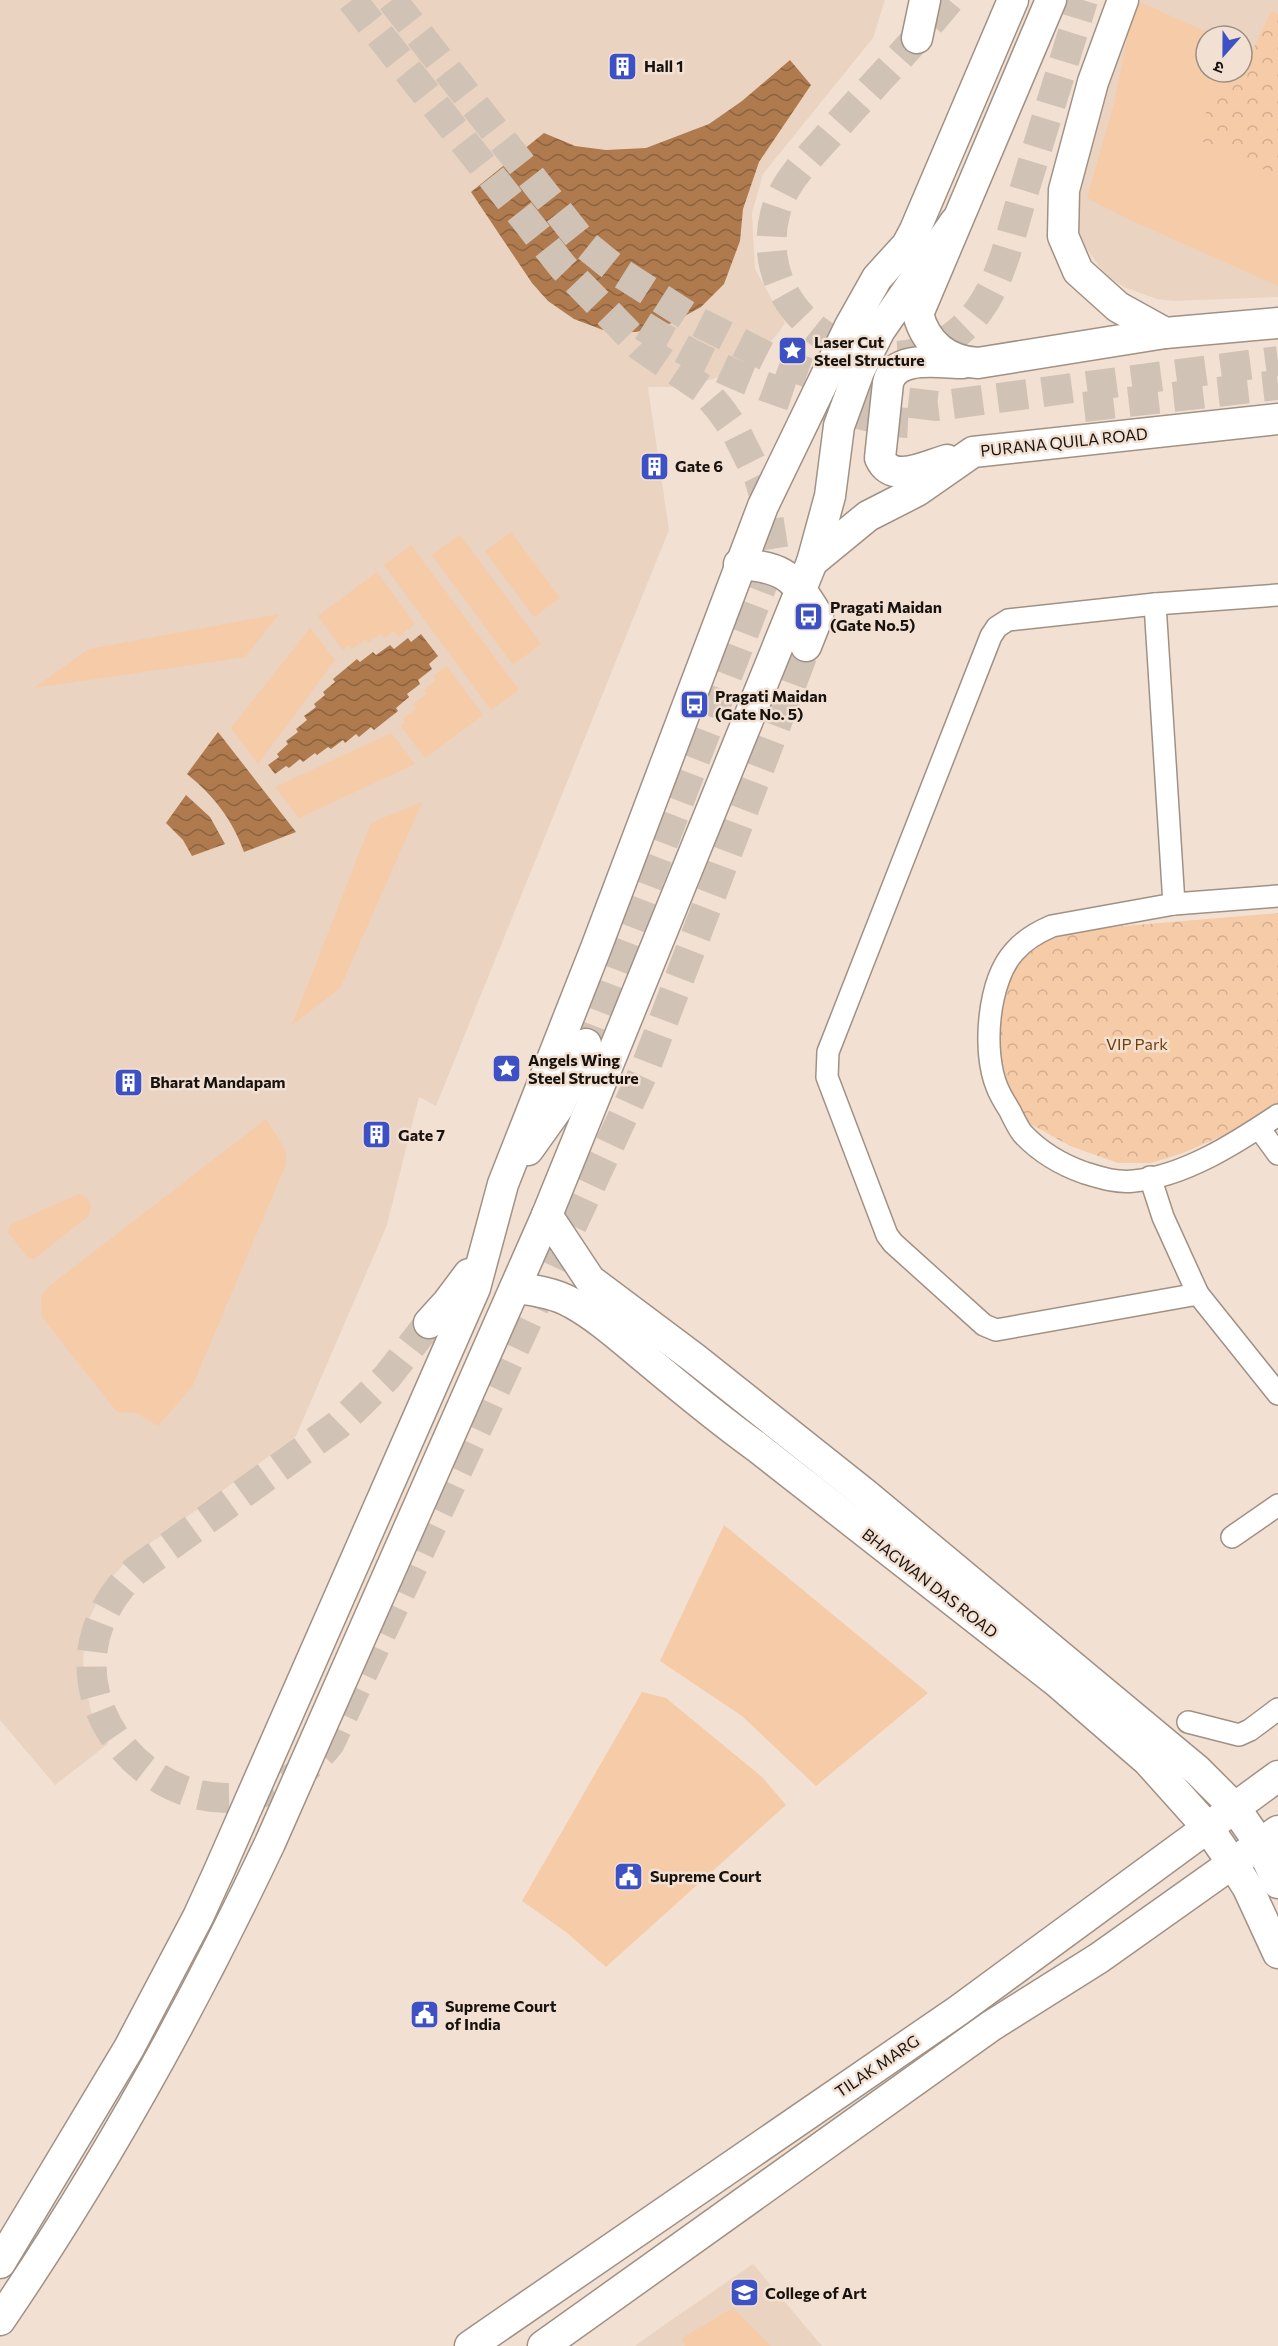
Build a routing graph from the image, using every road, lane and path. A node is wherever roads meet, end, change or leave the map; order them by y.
1 (925, 0) edge
2 (1013, 0) edge
3 (1051, 0) edge
4 (1123, 0) edge
5 (917, 38) dead end
6 (955, 222) junction
7 (1278, 322) edge
8 (1165, 333) junction
9 (978, 363) junction
10 (1278, 419) edge
11 (973, 452) junction
12 (739, 564) junction
13 (807, 575) junction
14 (1278, 595) edge
15 (1155, 604) junction
16 (806, 646) tunnel mouth
17 (1278, 896) edge
18 (1174, 904) junction
19 (586, 1044) tunnel mouth
20 (1278, 1115) edge
21 (1259, 1128) junction
22 (1278, 1154) edge
23 (1150, 1177) junction
24 (503, 1184) junction
25 (547, 1215) junction
26 (488, 1241) junction
27 (515, 1288) junction
28 (1198, 1294) junction
29 (429, 1323) tunnel mouth
30 (694, 1358) junction
31 (676, 1384) junction
32 (1278, 1394) edge
33 (1278, 1505) edge
34 (1232, 1537) dead end
35 (1278, 1709) edge
36 (1188, 1722) dead end
37 (1278, 1776) edge
38 (1235, 1808) junction
39 (1208, 1828) junction
40 (1269, 1838) edge
41 (1233, 1864) junction
42 (1278, 1883) edge
43 (1278, 1953) edge
44 (0, 2263) edge
45 (575, 2273) junction
46 (599, 2306) junction
47 (0, 2320) edge
48 (470, 2346) edge
49 (543, 2346) edge

1 - 5 main road
2 - 12 main road
3 - 6 main road
4 - 8 main road
6 - 9 main road
6 - 13 main road
7 - 8 main road
8 - 9 main road
9 - 11 main road
10 - 11 main road, PURANA QUILA ROAD
11 - 13 main road, PURANA QUILA ROAD
12 - 13 main road
12 - 24 main road
13 - 16 main road
13 - 25 main road
14 - 15 street
15 - 18 street
15 - 28 street
17 - 18 street
18 - 23 street
19 - 24 main road
20 - 21 street
21 - 22 street
21 - 23 street
23 - 28 street
24 - 26 main road
25 - 27 main road
25 - 30 main road, BHAGWAN DAS ROAD
26 - 29 main road
26 - 44 main road
27 - 31 main road, BHAGWAN DAS ROAD
27 - 47 main road
28 - 32 street
30 - 31 main road
30 - 38 main road, BHAGWAN DAS ROAD
31 - 39 main road, BHAGWAN DAS ROAD
33 - 34 street
35 - 36 street
37 - 38 main road, TILAK MARG
38 - 39 main road, TILAK MARG
38 - 40 main road, BHAGWAN DAS ROAD
39 - 41 main road, BHAGWAN DAS ROAD
39 - 45 main road, TILAK MARG
40 - 41 main road, TILAK MARG
40 - 42 main road, BHAGWAN DAS ROAD
41 - 43 main road, BHAGWAN DAS ROAD
41 - 46 main road, TILAK MARG
45 - 46 main road
45 - 48 main road, TILAK MARG
46 - 49 main road, TILAK MARG

